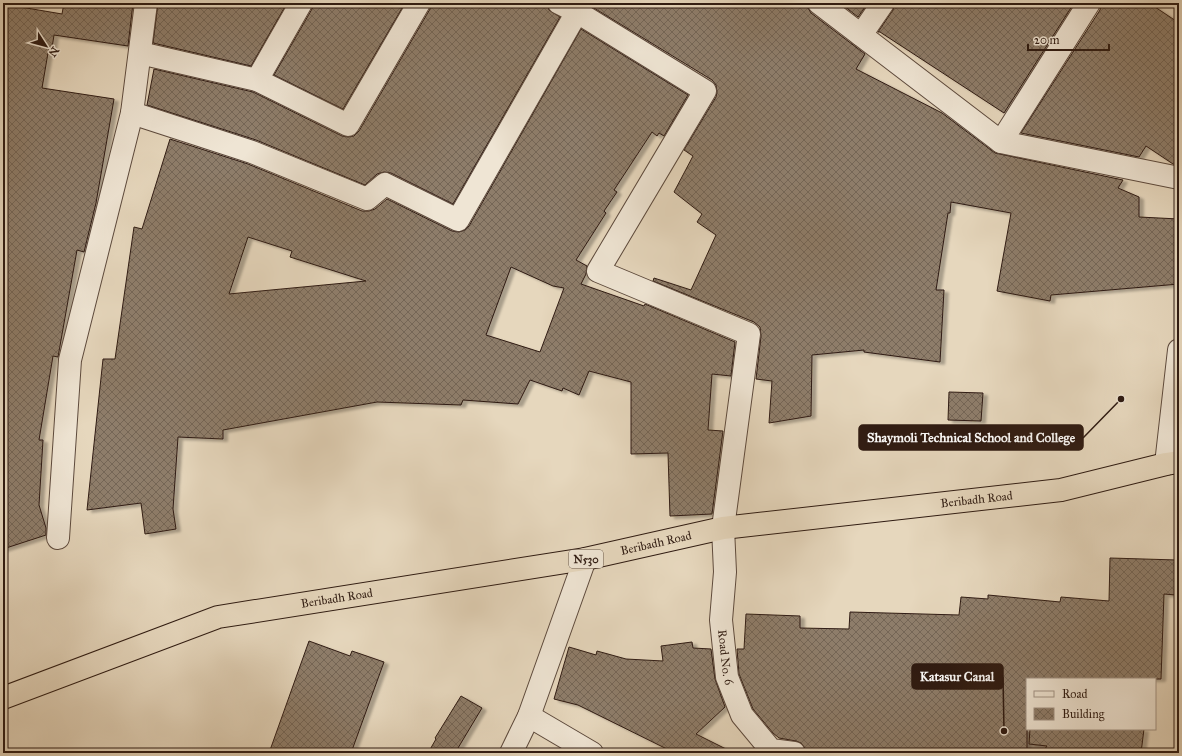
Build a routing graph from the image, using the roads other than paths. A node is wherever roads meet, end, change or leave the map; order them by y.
1 (146, 3) edge
2 (301, 3) edge
3 (419, 3) edge
4 (819, 3) edge
5 (882, 3) edge
6 (1089, 3) edge
7 (570, 6) edge
8 (861, 35) junction
9 (140, 53) junction
10 (258, 80) junction
11 (132, 113) junction
12 (1001, 142) junction
13 (1179, 178) edge
14 (1179, 350) edge
15 (1172, 462) edge
16 (723, 528) junction
17 (58, 538) dead end
18 (585, 559) junction
19 (3, 698) edge
20 (529, 716) junction
21 (511, 753) edge
22 (592, 753) edge
23 (794, 753) edge

1 - 9 street
2 - 10 street
3 - 10 street
4 - 8 street
5 - 8 street
6 - 12 street
7 - 11 street
7 - 16 street, Road No. 6
8 - 12 street
9 - 10 street
9 - 11 street
11 - 17 street
12 - 13 street
14 - 15 street
15 - 16 highway, Beribadh Road / N530
16 - 18 highway, Beribadh Road / N530
16 - 23 street, Road No. 6
18 - 19 highway, Beribadh Road / N530
18 - 20 street
20 - 21 street
20 - 22 street

